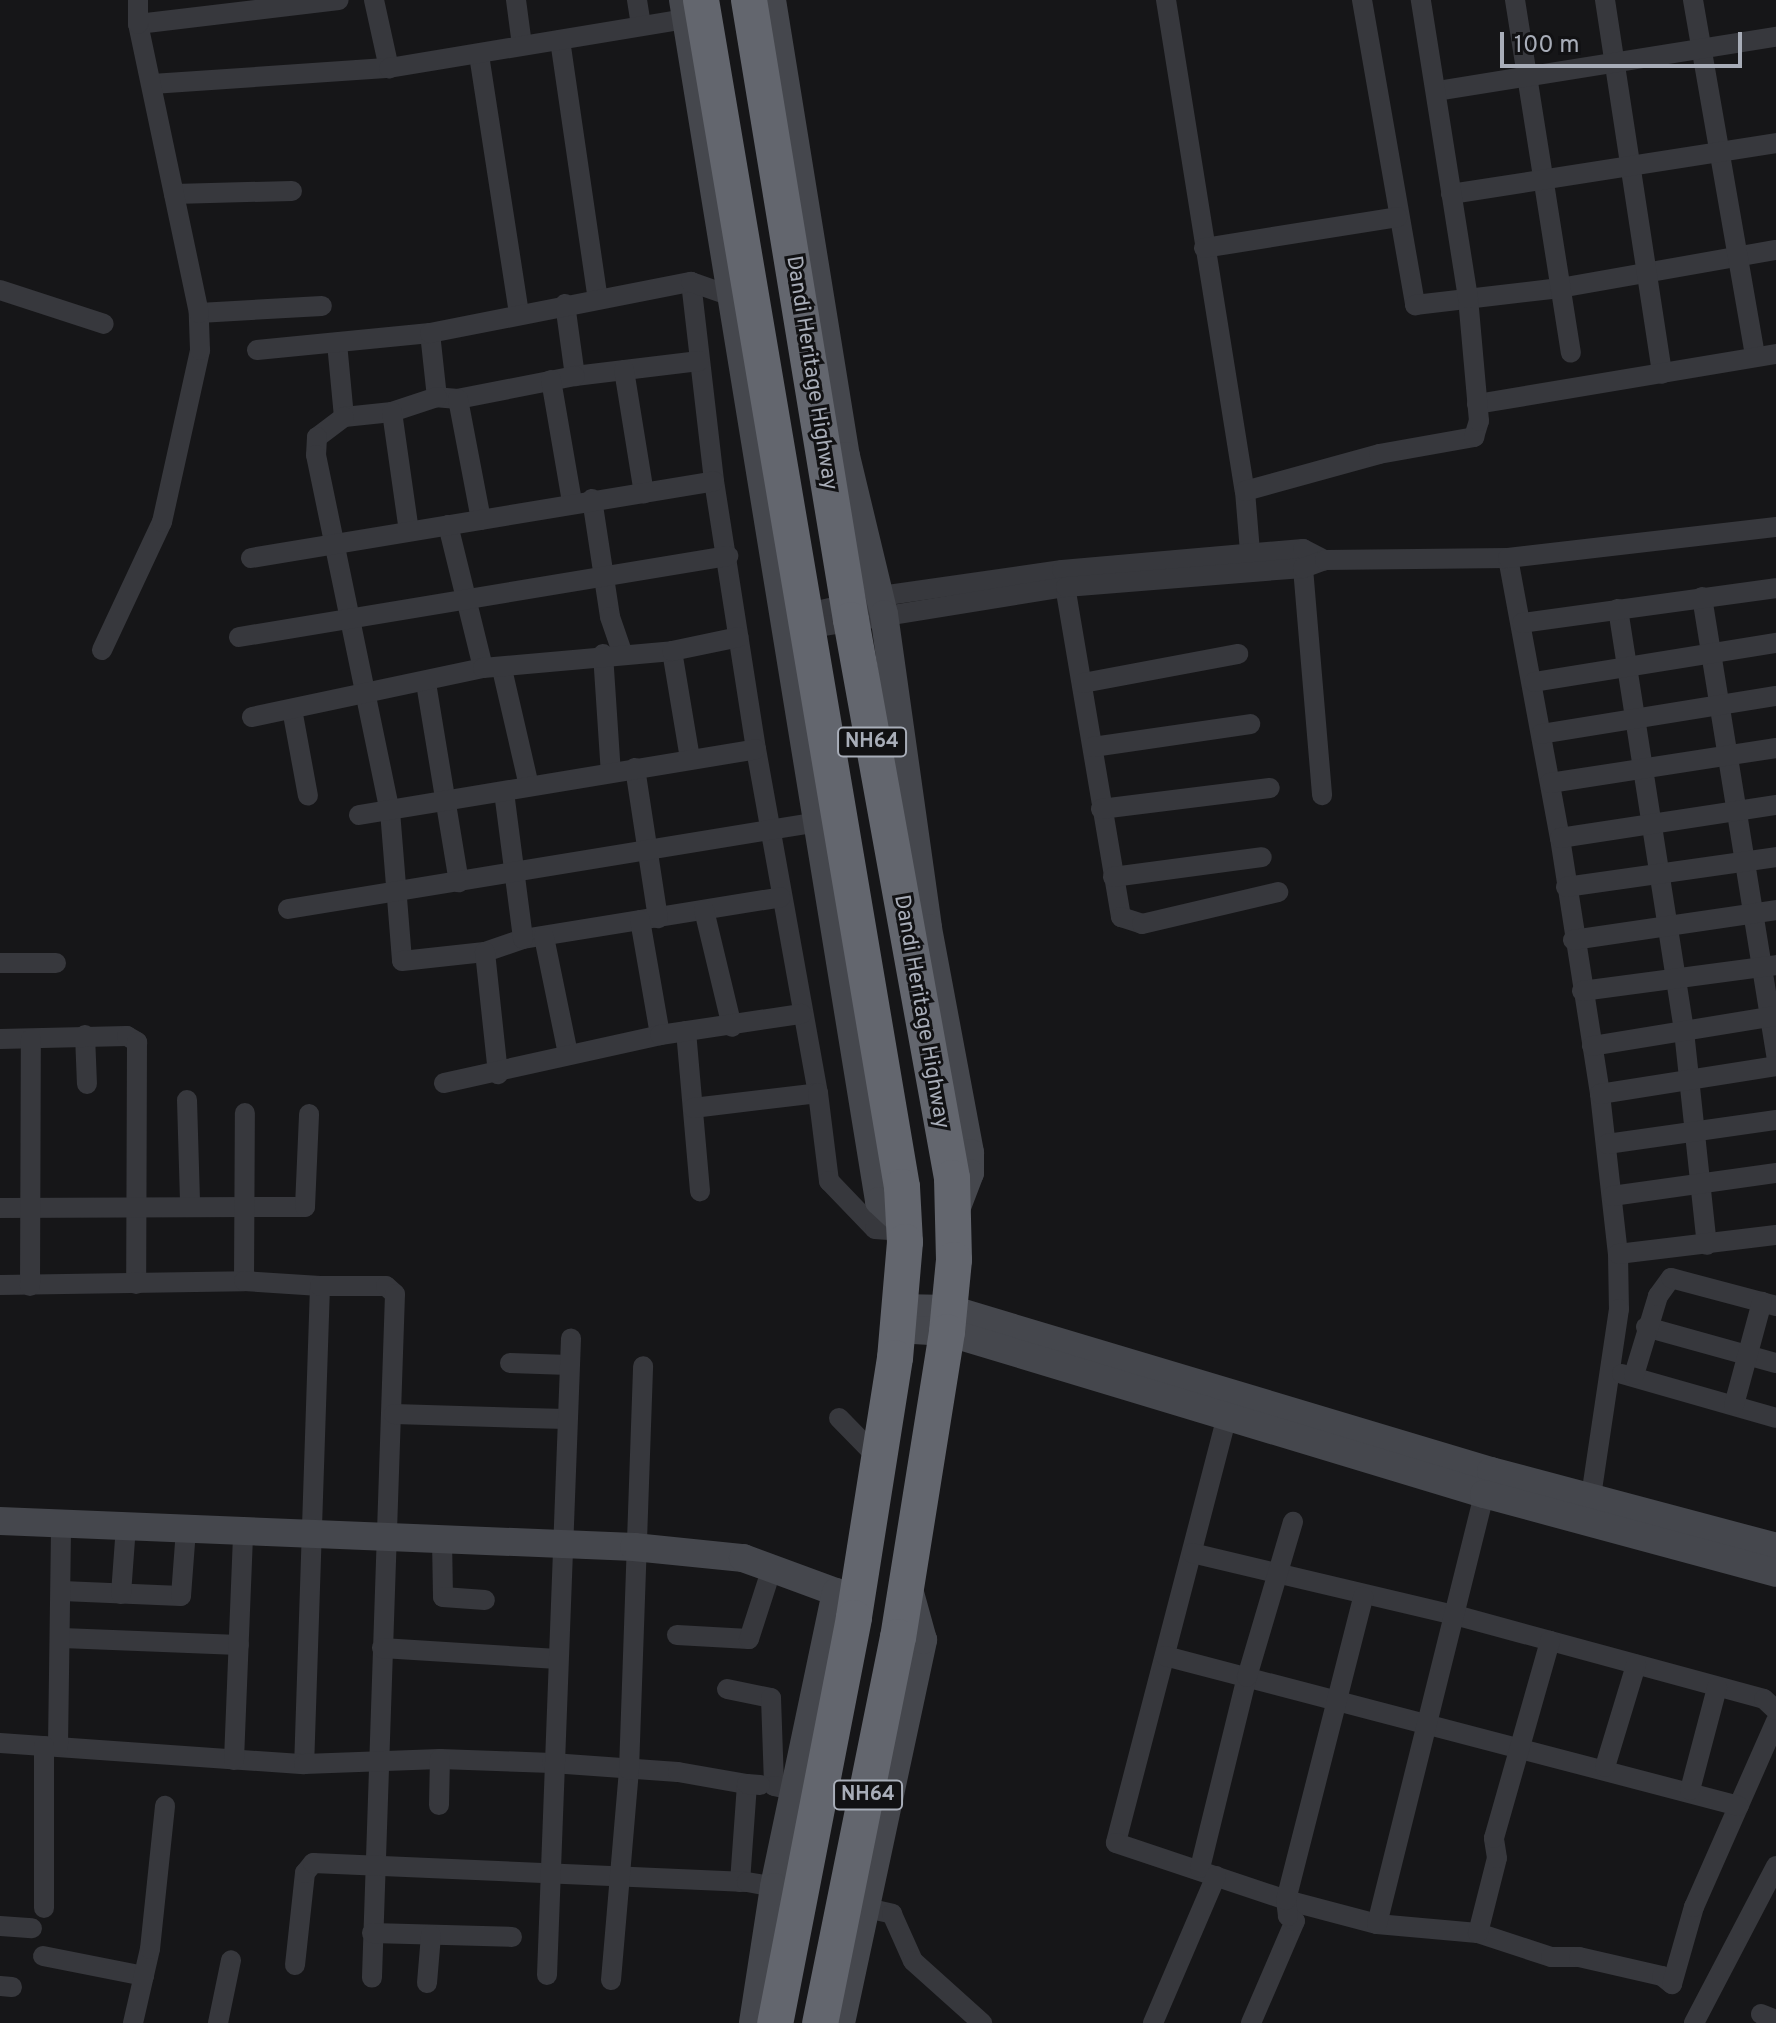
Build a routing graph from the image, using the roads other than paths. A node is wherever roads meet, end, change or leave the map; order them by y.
1 (138, 0) edge
2 (339, 0) edge
3 (374, 0) edge
4 (516, 0) edge
5 (637, 0) edge
6 (749, 0) edge
7 (772, 0) edge
8 (1166, 0) edge
9 (1362, 0) edge
10 (1421, 0) edge
11 (1515, 0) edge
12 (1605, 0) edge
13 (1693, 0) edge
14 (315, 1) edge
15 (690, 6) edge
16 (138, 24) junction
17 (641, 24) junction
18 (1776, 37) edge
19 (560, 40) junction
20 (522, 45) junction
21 (1701, 48) junction
22 (479, 55) junction
23 (1615, 62) junction
24 (389, 68) junction
25 (1527, 75) junction
26 (152, 84) junction
27 (1437, 91) junction
28 (1776, 143) edge
29 (1719, 152) junction
30 (1629, 167) junction
31 (1544, 181) junction
32 (292, 191) dead end
33 (174, 194) junction
34 (1451, 194) junction
35 (1398, 217) junction
36 (1204, 248) junction
37 (1776, 250) edge
38 (1737, 256) junction
39 (1648, 271) junction
40 (691, 282) junction
41 (1560, 288) junction
42 (0, 290) edge
43 (731, 296) junction
44 (1468, 298) junction
45 (598, 299) junction
46 (565, 304) junction
47 (322, 306) dead end
48 (199, 313) junction
49 (519, 313) junction
50 (104, 324) dead end
51 (430, 333) junction
52 (337, 343) junction
53 (257, 350) dead end
54 (1571, 353) dead end
55 (1776, 354) edge
56 (1755, 357) junction
57 (699, 361) junction
58 (624, 370) junction
59 (1662, 374) junction
60 (575, 376) junction
61 (551, 380) junction
62 (437, 397) junction
63 (458, 399) junction
64 (1477, 404) junction
65 (392, 412) junction
66 (344, 417) junction
67 (714, 481) junction
68 (1245, 491) junction
69 (644, 493) junction
70 (582, 501) junction
71 (481, 520) junction
72 (448, 525) junction
73 (1776, 527) edge
74 (409, 531) junction
75 (335, 543) junction
76 (1250, 552) junction
77 (728, 556) junction
78 (251, 558) dead end
79 (1508, 558) junction
80 (1325, 560) junction
81 (1303, 568) junction
82 (604, 574) junction
83 (1064, 579) junction
84 (1776, 588) edge
85 (1702, 597) junction
86 (469, 598) junction
87 (865, 609) junction
88 (1618, 609) junction
89 (348, 617) junction
90 (804, 622) junction
91 (1522, 623) junction
92 (239, 637) dead end
93 (739, 637) junction
94 (1776, 643) edge
95 (102, 650) dead end
96 (672, 651) junction
97 (612, 653) junction
98 (1711, 653) junction
99 (1238, 654) dead end
100 (1626, 666) junction
101 (493, 669) junction
102 (1534, 682) junction
103 (426, 683) junction
104 (1083, 683) junction
105 (1776, 696) edge
106 (365, 697) junction
107 (1718, 705) junction
108 (292, 709) junction
109 (252, 717) dead end
110 (1636, 719) junction
111 (1250, 724) dead end
112 (1541, 734) junction
113 (1093, 747) junction
114 (1776, 748) edge
115 (756, 749) junction
116 (1728, 755) junction
117 (690, 759) junction
118 (635, 768) junction
119 (1642, 768) junction
120 (611, 773) junction
121 (1550, 783) junction
122 (529, 786) junction
123 (1270, 788) dead end
124 (504, 792) junction
125 (1322, 795) dead end
126 (308, 796) dead end
127 (449, 802) junction
128 (1776, 805) edge
129 (1101, 809) junction
130 (390, 811) junction
131 (1734, 812) junction
132 (359, 815) dead end
133 (818, 822) junction
134 (1649, 825) junction
135 (770, 827) junction
136 (1560, 838) junction
137 (644, 850) junction
138 (1262, 857) dead end
139 (1776, 857) edge
140 (1745, 861) junction
141 (513, 873) junction
142 (1657, 873) junction
143 (1113, 877) junction
144 (459, 882) junction
145 (1566, 887) junction
146 (400, 889) junction
147 (1278, 892) dead end
148 (781, 897) junction
149 (288, 909) dead end
150 (704, 910) junction
151 (1776, 910) edge
152 (1752, 914) junction
153 (649, 919) junction
154 (1667, 927) junction
155 (544, 937) junction
156 (523, 939) junction
157 (1573, 940) junction
158 (485, 952) junction
159 (0, 963) edge
160 (56, 963) dead end
161 (1768, 966) edge
162 (1675, 979) junction
163 (1582, 991) junction
164 (801, 1014) junction
165 (1773, 1017) edge
166 (732, 1027) junction
167 (686, 1031) junction
168 (1684, 1031) junction
169 (85, 1035) junction
170 (660, 1035) junction
171 (0, 1039) edge
172 (31, 1039) junction
173 (1592, 1046) junction
174 (568, 1054) junction
175 (1776, 1056) edge
176 (1776, 1066) edge
177 (498, 1074) junction
178 (1689, 1081) junction
179 (444, 1083) dead end
180 (87, 1084) dead end
181 (818, 1093) junction
182 (1600, 1094) junction
183 (187, 1100) dead end
184 (693, 1108) junction
185 (245, 1113) dead end
186 (309, 1114) dead end
187 (1776, 1120) edge
188 (1698, 1133) junction
189 (1607, 1144) junction
190 (1776, 1173) edge
191 (1705, 1184) junction
192 (700, 1191) dead end
193 (1612, 1196) junction
194 (190, 1204) junction
195 (245, 1204) junction
196 (29, 1206) junction
197 (136, 1206) junction
198 (0, 1208) edge
199 (904, 1228) junction
200 (1776, 1235) edge
201 (1707, 1245) junction
202 (1618, 1254) junction
203 (244, 1281) junction
204 (136, 1284) junction
205 (0, 1285) edge
206 (30, 1286) junction
207 (320, 1286) junction
208 (1769, 1304) edge
209 (898, 1318) junction
210 (948, 1320) junction
211 (1646, 1327) junction
212 (571, 1338) dead end
213 (1058, 1353) junction
214 (1748, 1356) junction
215 (510, 1363) dead end
216 (1776, 1363) edge
217 (569, 1365) junction
218 (643, 1366) dead end
219 (1610, 1372) junction
220 (1634, 1375) junction
221 (1734, 1405) junction
222 (394, 1414) junction
223 (1227, 1416) junction
224 (839, 1418) dead end
225 (1776, 1418) edge
226 (566, 1419) junction
227 (878, 1467) junction
228 (1487, 1482) junction
229 (1591, 1497) junction
230 (0, 1521) edge
231 (1293, 1522) dead end
232 (61, 1523) junction
233 (126, 1526) junction
234 (186, 1529) junction
235 (243, 1531) junction
236 (314, 1533) junction
237 (389, 1537) junction
238 (442, 1539) junction
239 (563, 1545) junction
240 (634, 1547) junction
241 (1776, 1547) edge
242 (1192, 1553) junction
243 (774, 1572) junction
244 (1776, 1573) edge
245 (1280, 1576) junction
246 (62, 1591) junction
247 (121, 1594) junction
248 (1363, 1597) junction
249 (485, 1600) dead end
250 (1455, 1615) junction
251 (677, 1635) dead end
252 (62, 1638) junction
253 (1550, 1641) junction
254 (239, 1645) junction
255 (382, 1648) junction
256 (1165, 1656) junction
257 (558, 1659) junction
258 (1636, 1665) junction
259 (1247, 1677) junction
260 (1717, 1688) junction
261 (727, 1689) dead end
262 (1334, 1700) junction
263 (1776, 1710) edge
264 (1427, 1721) junction
265 (1776, 1721) edge
266 (0, 1743) edge
267 (1519, 1745) junction
268 (51, 1746) junction
269 (440, 1759) junction
270 (234, 1760) junction
271 (380, 1761) junction
272 (552, 1763) junction
273 (1605, 1767) junction
274 (313, 1768) junction
275 (629, 1770) junction
276 (747, 1784) junction
277 (784, 1788) junction
278 (1690, 1790) junction
279 (439, 1805) dead end
280 (165, 1806) dead end
281 (1739, 1806) junction
282 (377, 1865) junction
283 (1776, 1866) edge
284 (1208, 1872) junction
285 (548, 1874) junction
286 (620, 1878) junction
287 (772, 1888) junction
288 (1286, 1900) junction
289 (858, 1905) junction
290 (44, 1908) dead end
291 (1377, 1924) junction
292 (0, 1926) edge
293 (32, 1928) dead end
294 (372, 1933) junction
295 (1478, 1933) junction
296 (431, 1935) junction
297 (512, 1937) dead end
298 (43, 1956) dead end
299 (231, 1960) dead end
300 (295, 1965) dead end
301 (547, 1975) dead end
302 (144, 1976) junction
303 (372, 1978) dead end
304 (611, 1980) dead end
305 (427, 1983) dead end
306 (777, 2011) edge
307 (834, 2019) edge
308 (133, 2023) edge
309 (218, 2023) edge
310 (753, 2023) edge
311 (982, 2023) edge
312 (1153, 2023) edge
313 (1251, 2023) edge
314 (1694, 2023) edge

1 - 16 street
2 - 14 street
3 - 24 street
4 - 20 street
5 - 17 street
6 - 87 highway, Dandi Heritage Highway / NH64
7 - 87 street
8 - 36 street
9 - 35 street
10 - 27 street
11 - 25 street
12 - 23 street
13 - 21 street
14 - 16 street
15 - 17 street
15 - 43 street
15 - 90 highway, NH64
16 - 26 street
17 - 19 street
18 - 21 street
19 - 20 street
19 - 45 street
20 - 22 street
21 - 23 street
21 - 29 street
22 - 24 street
22 - 49 street
23 - 25 street
23 - 30 street
24 - 26 street
25 - 27 street
25 - 31 street
26 - 33 street
27 - 34 street
28 - 29 street
29 - 30 street
29 - 38 street
30 - 31 street
30 - 39 street
31 - 34 street
31 - 41 street
32 - 33 street
33 - 48 street
34 - 44 street
35 - 36 street
35 - 44 street
36 - 68 street
37 - 38 street
38 - 39 street
38 - 56 street
39 - 41 street
39 - 59 street
40 - 43 street
40 - 45 street
40 - 57 street
41 - 44 street
41 - 54 street
42 - 50 street
43 - 133 street
44 - 64 street
45 - 46 street
46 - 49 street
46 - 60 street
47 - 48 street
48 - 95 street
49 - 51 street
51 - 52 street
51 - 62 street
52 - 53 street
52 - 66 street
55 - 56 street
56 - 59 street
57 - 58 street
57 - 67 street
58 - 60 street
58 - 69 street
59 - 64 street
60 - 61 street
61 - 63 street
61 - 70 street
62 - 63 street
62 - 65 street
63 - 71 street
64 - 68 street
65 - 66 street
65 - 74 street
66 - 75 street
67 - 69 street
67 - 77 street
68 - 76 street
69 - 70 street
70 - 71 street
70 - 82 street
71 - 72 street
72 - 74 street
72 - 86 street
73 - 79 street
74 - 75 street
75 - 78 street
75 - 89 street
76 - 80 street
76 - 83 street
77 - 82 street
77 - 93 street
79 - 80 street
79 - 91 street
80 - 81 street
81 - 83 street
81 - 125 street
82 - 86 street
82 - 97 street
83 - 87 street
83 - 104 street
84 - 85 street
85 - 88 street
85 - 98 street
86 - 89 street
86 - 101 street
87 - 90 street
87 - 210 highway, Dandi Heritage Highway / NH64
88 - 91 street
88 - 100 street
89 - 92 street
89 - 106 street
90 - 199 highway, NH64
91 - 102 street
93 - 96 street
93 - 115 street
94 - 98 street
96 - 97 street
96 - 117 street
97 - 101 street
97 - 120 street
98 - 100 street
98 - 107 street
99 - 104 street
100 - 102 street
100 - 110 street
101 - 103 street
101 - 122 street
102 - 112 street
103 - 106 street
103 - 127 street
104 - 113 street
105 - 107 street
106 - 108 street
106 - 130 street
107 - 110 street
107 - 116 street
108 - 109 street
108 - 126 street
110 - 112 street
110 - 119 street
111 - 113 street
112 - 121 street
113 - 129 street
114 - 116 street
115 - 117 street
115 - 135 street
116 - 119 street
116 - 131 street
117 - 118 street
118 - 120 street
118 - 137 street
119 - 121 street
119 - 134 street
120 - 122 street
121 - 136 street
122 - 124 street
123 - 129 street
124 - 127 street
124 - 141 street
127 - 130 street
127 - 144 street
128 - 131 street
129 - 143 street
130 - 132 street
130 - 146 street
131 - 134 street
131 - 140 street
133 - 135 street
133 - 199 street
134 - 136 street
134 - 142 street
135 - 137 street
135 - 148 street
136 - 145 street
137 - 141 street
137 - 153 street
138 - 143 street
139 - 140 street
140 - 142 street
140 - 152 street
141 - 144 street
141 - 156 street
142 - 145 street
142 - 154 street
143 - 147 street
144 - 146 street
145 - 157 street
146 - 149 street
146 - 158 street
148 - 150 street
148 - 164 street
150 - 153 street
150 - 166 street
151 - 152 street
152 - 154 street
152 - 161 street
153 - 155 street
153 - 170 street
154 - 157 street
154 - 162 street
155 - 156 street
155 - 174 street
156 - 158 street
157 - 163 street
158 - 177 street
159 - 160 street
161 - 162 street
161 - 165 street
162 - 163 street
162 - 168 street
163 - 173 street
164 - 166 street
164 - 181 street
165 - 168 street
165 - 175 street
166 - 167 street
167 - 170 street
167 - 184 street
168 - 173 street
168 - 178 street
169 - 172 street
169 - 180 street
169 - 197 street
170 - 174 street
171 - 172 street
172 - 196 street
173 - 182 street
174 - 177 street
176 - 178 street
177 - 179 street
178 - 182 street
178 - 188 street
181 - 184 street
181 - 199 street
182 - 189 street
183 - 194 street
184 - 192 street
185 - 195 street
186 - 195 street
187 - 188 street
188 - 189 street
188 - 191 street
189 - 193 street
190 - 191 street
191 - 193 street
191 - 201 street
193 - 202 street
194 - 195 street
194 - 197 street
195 - 203 street
196 - 197 street
196 - 198 street
196 - 206 street
197 - 204 street
199 - 209 highway, NH64
200 - 201 street
201 - 202 street
202 - 219 street
203 - 204 street
203 - 207 street
204 - 206 street
205 - 206 street
207 - 222 street
207 - 236 street
208 - 211 street
208 - 214 street
209 - 210 street
209 - 227 highway, NH64
210 - 213 street
210 - 289 highway, Dandi Heritage Highway / NH64
211 - 214 street
211 - 220 street
212 - 217 street
213 - 223 street
213 - 228 street
214 - 216 street
214 - 221 street
215 - 217 street
217 - 226 street
218 - 240 street
219 - 220 street
219 - 229 street
220 - 221 street
221 - 225 street
222 - 226 street
222 - 237 street
223 - 228 street
223 - 242 street
224 - 227 street
226 - 239 street
227 - 287 highway, NH64
228 - 229 street
228 - 244 street
228 - 250 street
229 - 241 street
230 - 232 street
231 - 245 street
232 - 233 street
232 - 246 street
233 - 234 street
233 - 247 street
234 - 235 street
234 - 247 street
235 - 236 street
235 - 254 street
236 - 237 street
236 - 274 street
237 - 238 street
237 - 255 street
238 - 239 street
238 - 249 street
239 - 240 street
239 - 257 street
240 - 243 street
240 - 275 street
242 - 245 street
242 - 256 street
243 - 251 street
243 - 277 street
245 - 248 street
245 - 259 street
246 - 247 street
246 - 252 street
248 - 250 street
248 - 262 street
250 - 253 street
250 - 264 street
252 - 254 street
252 - 268 street
253 - 258 street
253 - 267 street
254 - 270 street
255 - 257 street
255 - 271 street
256 - 259 street
256 - 284 street
257 - 272 street
258 - 260 street
258 - 273 street
259 - 262 street
259 - 284 street
260 - 263 street
260 - 278 street
261 - 277 street
262 - 264 street
262 - 288 street
264 - 267 street
264 - 291 street
265 - 281 street
266 - 268 street
267 - 273 street
267 - 295 street
268 - 270 street
268 - 290 street
269 - 271 street
269 - 272 street
269 - 279 street
270 - 274 street
271 - 274 street
271 - 282 street
272 - 275 street
272 - 285 street
273 - 278 street
275 - 276 street
275 - 286 street
276 - 277 street
276 - 287 street
277 - 287 street
278 - 281 street
280 - 302 street
281 - 295 street
282 - 285 street
282 - 294 street
282 - 300 street
283 - 314 street
284 - 288 street
284 - 312 street
285 - 286 street
285 - 301 street
286 - 287 street
286 - 304 street
287 - 289 highway
287 - 306 highway, NH64
287 - 310 street
288 - 291 street
288 - 313 street
289 - 307 highway, Dandi Heritage Highway / NH64
289 - 311 street
291 - 295 street
292 - 293 street
294 - 296 street
294 - 303 street
296 - 297 street
296 - 305 street
298 - 302 street
299 - 309 street
302 - 308 street
306 - 310 street

